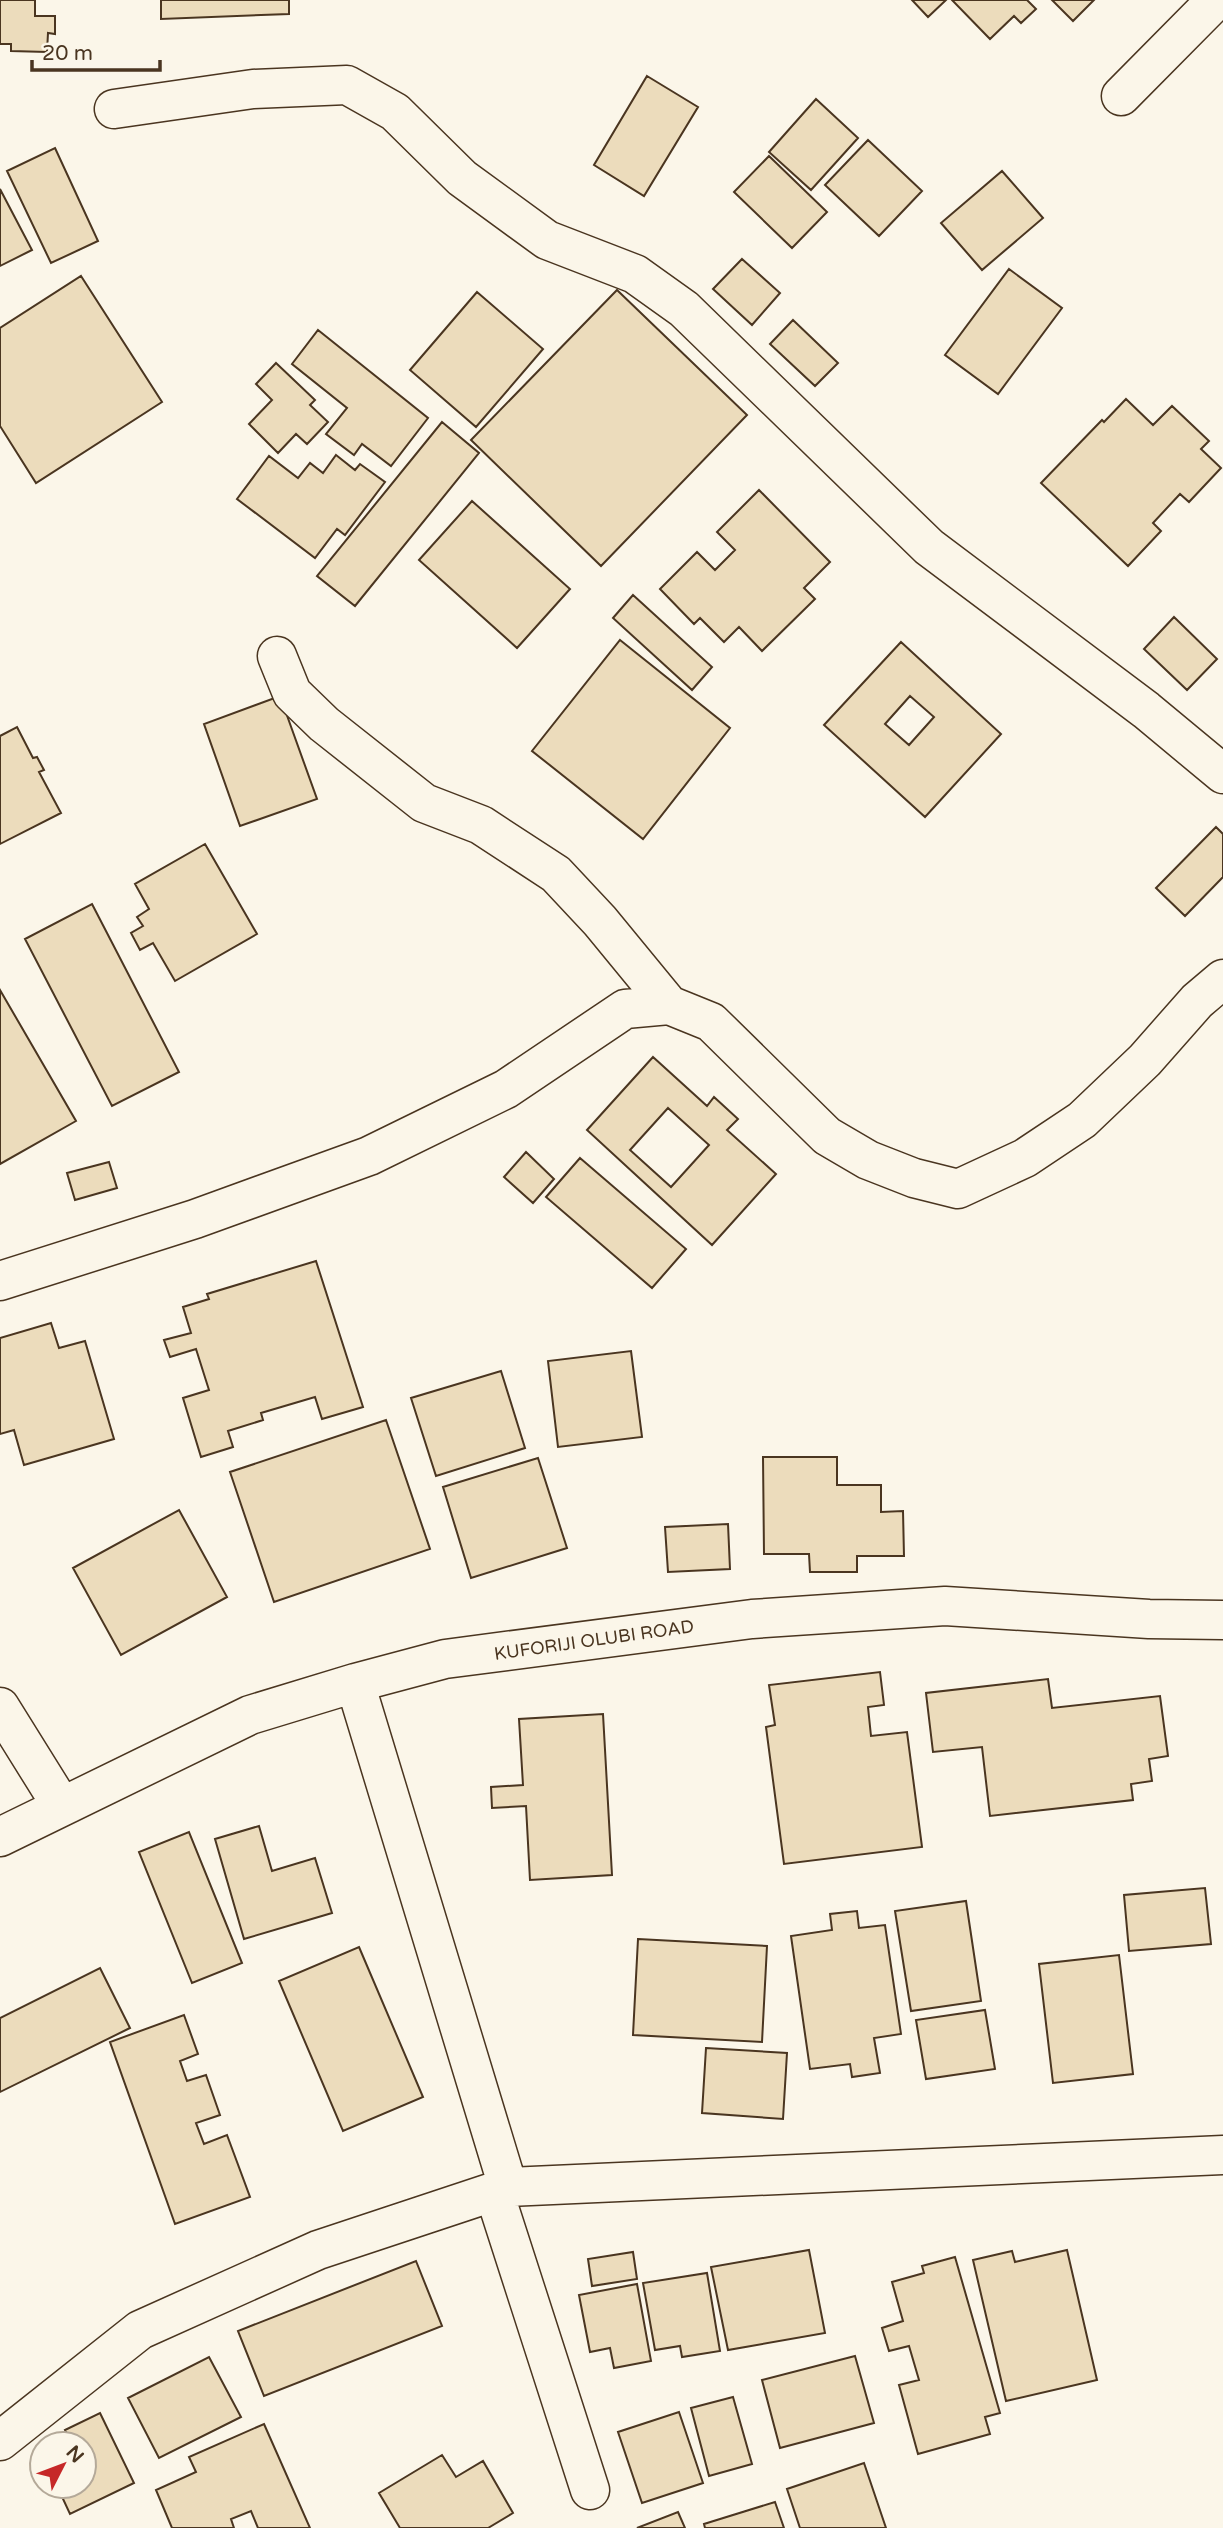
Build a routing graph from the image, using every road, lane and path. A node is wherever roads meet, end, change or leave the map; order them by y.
1 (1214, 16) edge
2 (1121, 96) dead end
3 (114, 109) dead end
4 (276, 656) dead end
5 (1223, 774) edge
6 (1223, 978) edge
7 (669, 1004) junction
8 (0, 1281) edge
9 (1223, 1620) edge
10 (355, 1683) junction
11 (0, 1707) edge
12 (61, 1805) junction
13 (0, 1837) edge
14 (1223, 2155) edge
15 (501, 2190) junction
16 (0, 2441) edge
17 (590, 2490) dead end

1 - 2 street
3 - 5 street
4 - 7 street
6 - 7 street
7 - 8 street
9 - 10 street, KUFORIJI OLUBI ROAD
10 - 12 street, KUFORIJI OLUBI ROAD
10 - 15 street
11 - 12 street
12 - 13 street, KUFORIJI OLUBI ROAD
14 - 15 street
15 - 16 street
15 - 17 street

